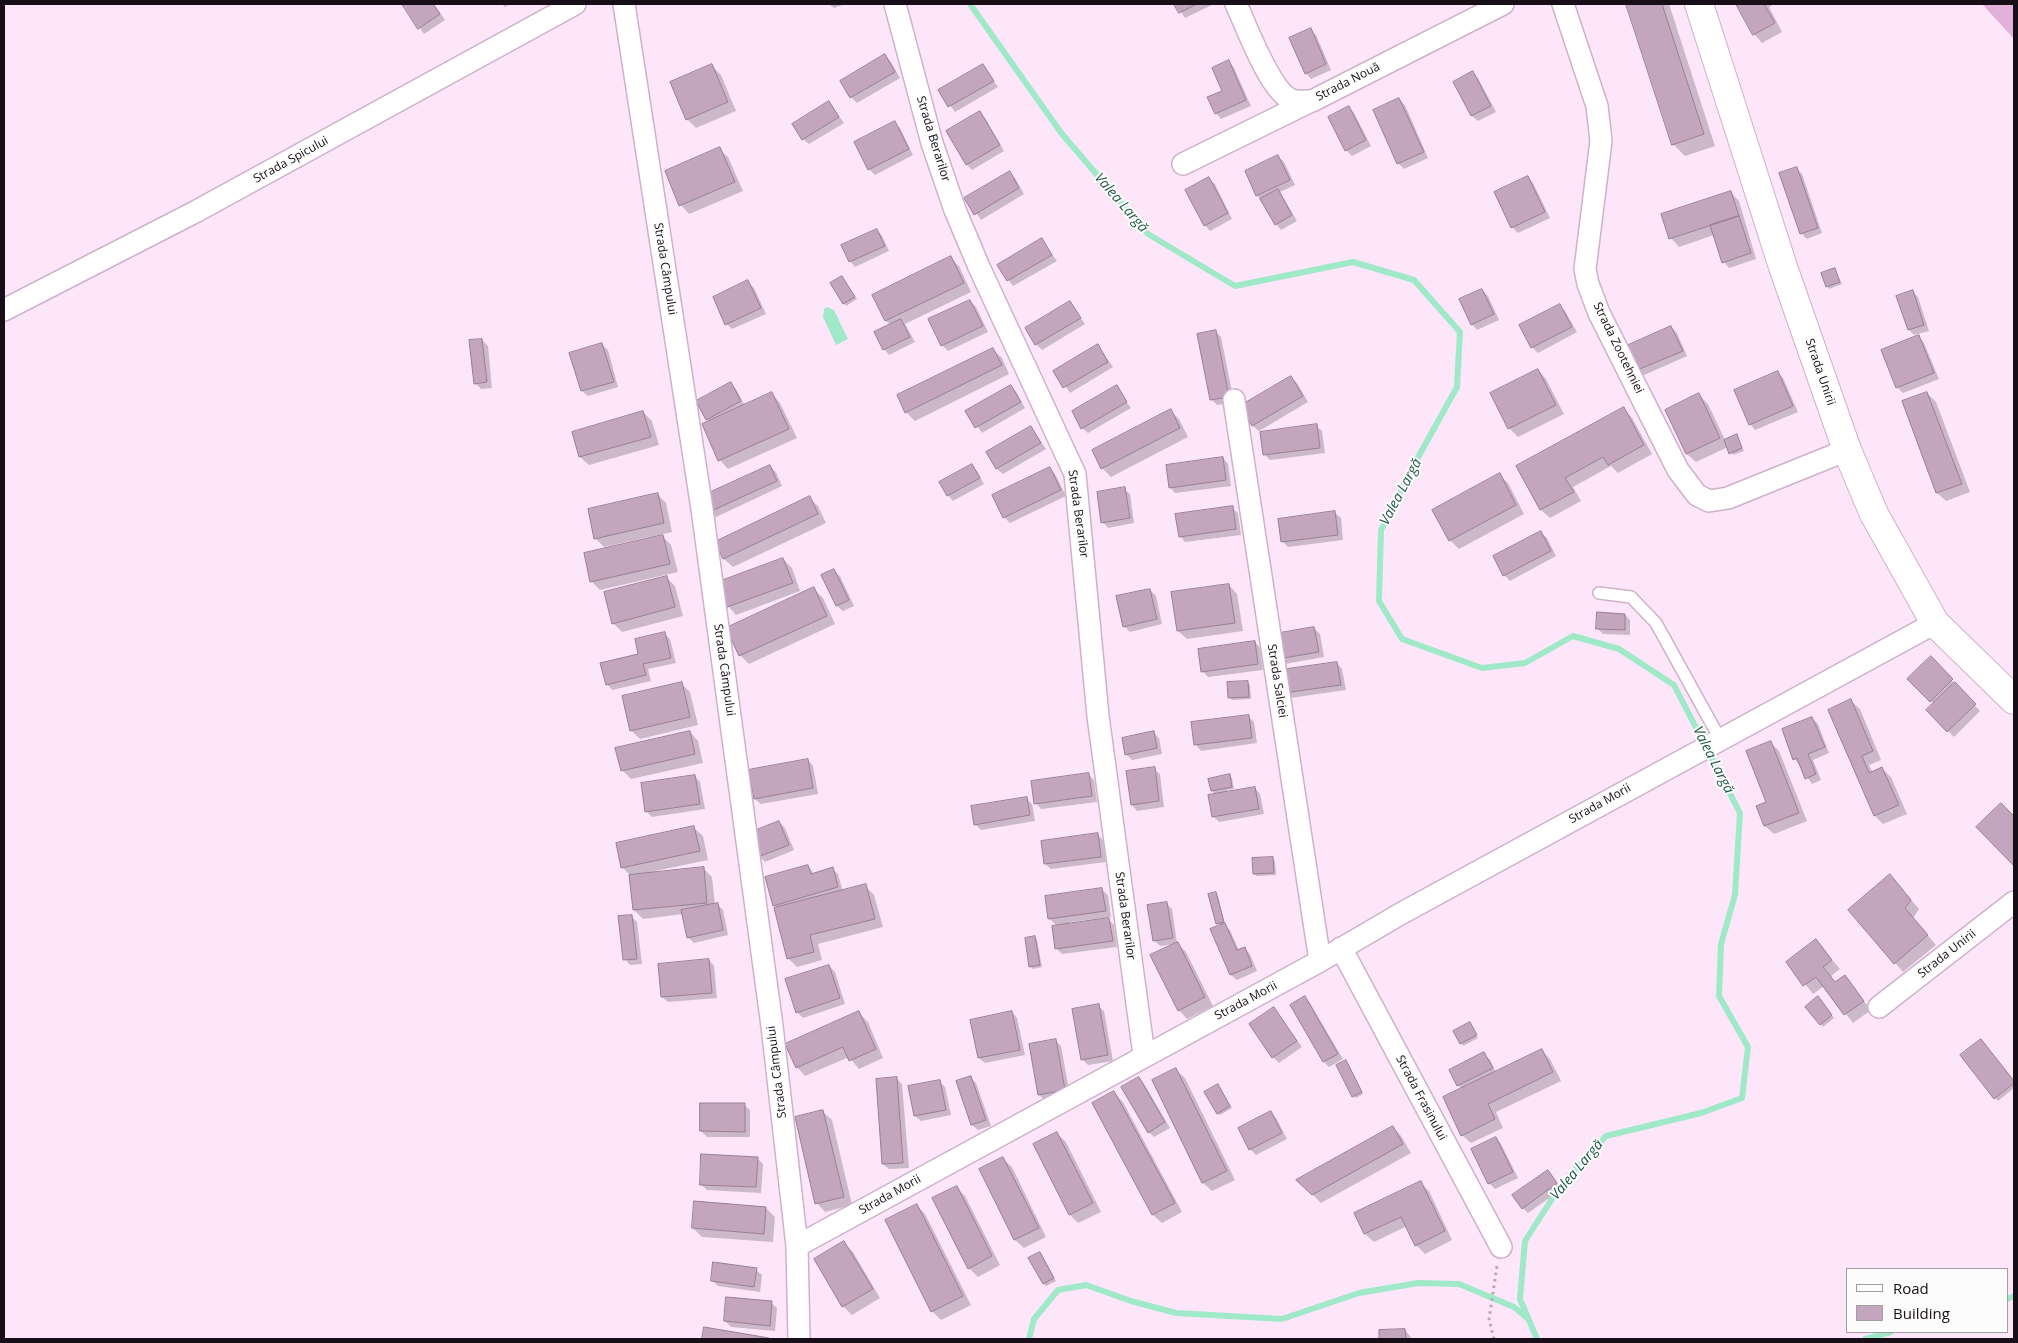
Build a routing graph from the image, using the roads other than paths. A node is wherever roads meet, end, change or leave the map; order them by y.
1 (574, 4) edge
2 (624, 4) edge
3 (895, 4) edge
4 (1236, 4) edge
5 (1503, 4) edge
6 (1563, 4) edge
7 (1699, 4) edge
8 (1312, 101) junction
9 (1183, 164) dead end
10 (4, 310) edge
11 (1234, 400) dead end
12 (1847, 450) junction
13 (1599, 593) dead end
14 (1935, 623) junction
15 (2014, 700) edge
16 (1716, 741) junction
17 (2014, 902) edge
18 (1341, 948) junction
19 (1320, 961) junction
20 (1879, 1007) dead end
21 (1144, 1055) junction
22 (797, 1246) junction
23 (1501, 1247) dead end
24 (799, 1339) edge

1 - 10 street, Strada Spicului
2 - 22 street, Strada Câmpului
3 - 21 street, Strada Berarilor
4 - 8 street, Strada Nouă
5 - 8 street, Strada Nouă
6 - 12 street, Strada Zootehniei
7 - 12 main road, Strada Unirii
8 - 9 street
11 - 19 street, Strada Salciei
12 - 14 main road, Strada Unirii
13 - 16 lane
14 - 15 main road, Strada Unirii
14 - 16 street, Strada Morii
16 - 18 street, Strada Morii
17 - 20 street, Strada Unirii
18 - 19 street, Strada Morii
18 - 23 street, Strada Frasinului
19 - 21 street, Strada Morii
21 - 22 street, Strada Morii
22 - 24 street, Strada Câmpului

